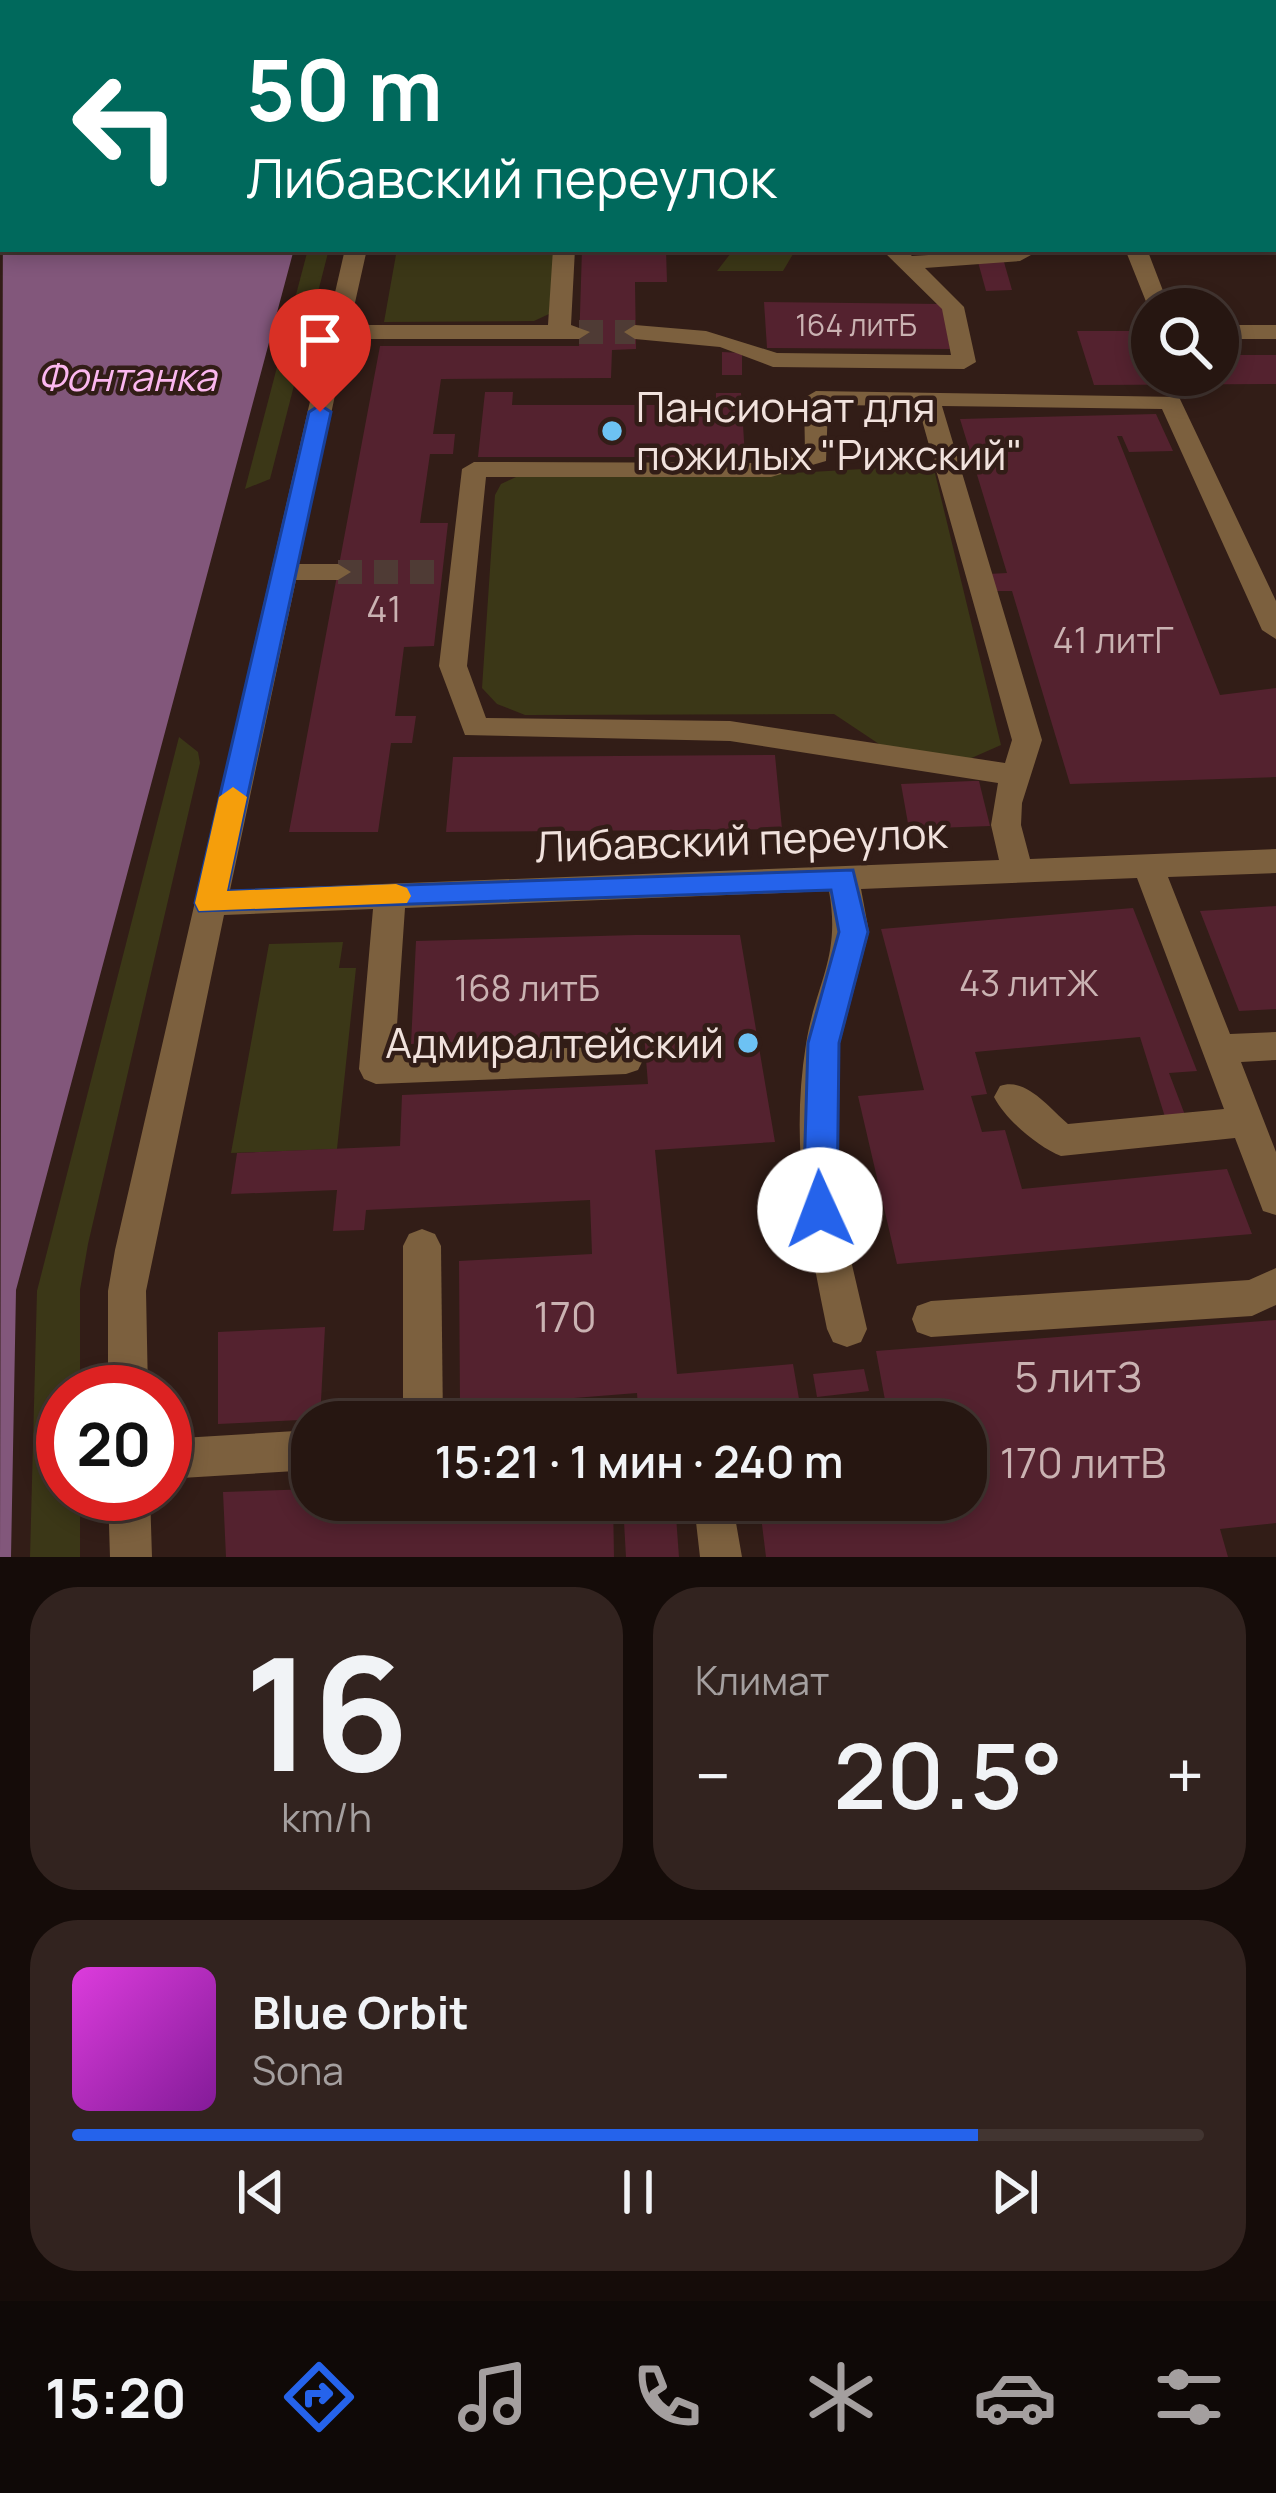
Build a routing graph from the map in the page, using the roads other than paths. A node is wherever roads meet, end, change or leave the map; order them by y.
1 (355, 252) edge
2 (564, 252) edge
3 (1019, 252) edge
4 (1137, 252) edge
5 (899, 256) edge
6 (1151, 288) edge
7 (338, 332) junction
8 (635, 332) tunnel mouth
9 (1239, 332) edge
10 (1276, 332) edge
11 (928, 399) junction
12 (284, 572) junction
13 (338, 572) tunnel mouth
14 (1276, 630) edge
15 (1016, 775) junction
16 (1276, 861) edge
17 (1148, 866) junction
18 (1018, 871) junction
19 (843, 878) junction
20 (390, 896) junction
21 (209, 903) junction
22 (1276, 1046) edge
23 (1217, 1048) junction
24 (626, 1060) dead end
25 (1012, 1097) dead end
26 (1246, 1122) junction
27 (1276, 1199) edge
28 (422, 1246) dead end
29 (1276, 1286) edge
30 (931, 1319) dead end
31 (847, 1329) dead end
32 (128, 1365) edge
33 (423, 1401) edge
34 (291, 1451) edge
35 (192, 1458) edge
36 (130, 1521) edge
37 (717, 1521) edge
38 (131, 1557) edge
39 (721, 1557) edge

1 - 7 street
2 - 7 street
3 - 5 street
4 - 6 street
5 - 8 street
7 - 12 street
9 - 10 street
11 - 14 street
11 - 15 street
11 - 15 street
12 - 13 street
12 - 21 street
15 - 18 street
16 - 17 street, Либавский переулок
17 - 18 street, Либавский переулок
17 - 23 street
18 - 19 street, Либавский переулок
19 - 20 street, Либавский переулок
19 - 31 street
20 - 21 street, Либавский переулок
20 - 24 street
21 - 32 street
22 - 23 street
23 - 26 street
25 - 26 street
26 - 27 street
28 - 33 street
29 - 30 street
34 - 35 street
36 - 38 street
37 - 39 street

